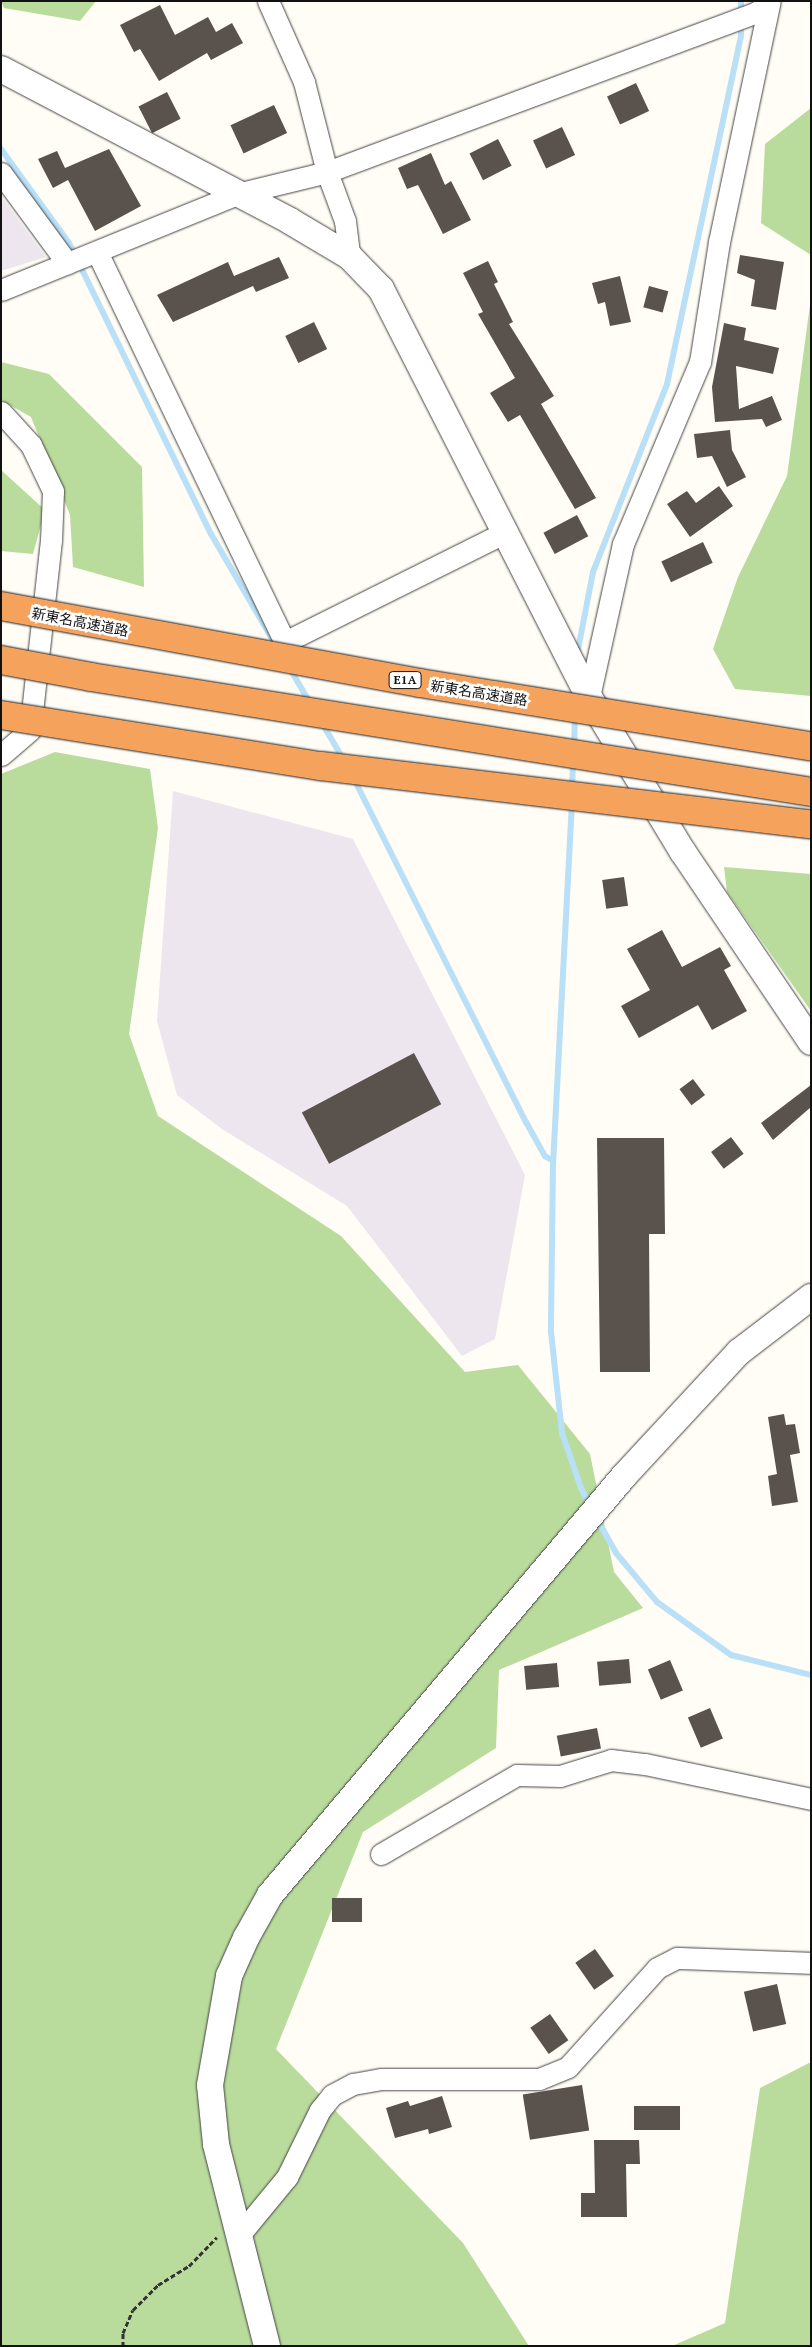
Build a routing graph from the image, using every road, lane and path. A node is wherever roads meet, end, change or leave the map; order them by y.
1 (268, 1) edge
2 (765, 6) edge
3 (1, 69) edge
4 (327, 172) junction
5 (1, 173) edge
6 (237, 194) junction
7 (97, 252) junction
8 (349, 256) junction
9 (68, 262) junction
10 (1, 290) edge
11 (1, 412) edge
12 (504, 533) junction
13 (1, 606) edge
14 (1, 660) edge
15 (589, 697) junction
16 (1, 715) edge
17 (811, 746) edge
18 (1, 754) edge
19 (811, 792) edge
20 (811, 824) edge
21 (811, 1042) edge
22 (811, 1297) edge
23 (811, 1799) edge
24 (381, 1854) dead end
25 (811, 1963) edge
26 (238, 2225) junction
27 (123, 2346) edge
28 (267, 2346) edge

1 - 4 street
2 - 4 street
2 - 15 street
3 - 6 street
4 - 6 street
4 - 8 street
5 - 9 street
6 - 7 street
6 - 8 street
7 - 9 street
7 - 12 street
8 - 12 street
9 - 10 street
11 - 18 street
12 - 15 street
13 - 17 highway, 新東名高速道路 / E1A, bridge
14 - 19 highway, bridge
15 - 21 street
16 - 20 highway, bridge
22 - 26 street
23 - 24 street
25 - 26 street
26 - 27 path
26 - 28 street

